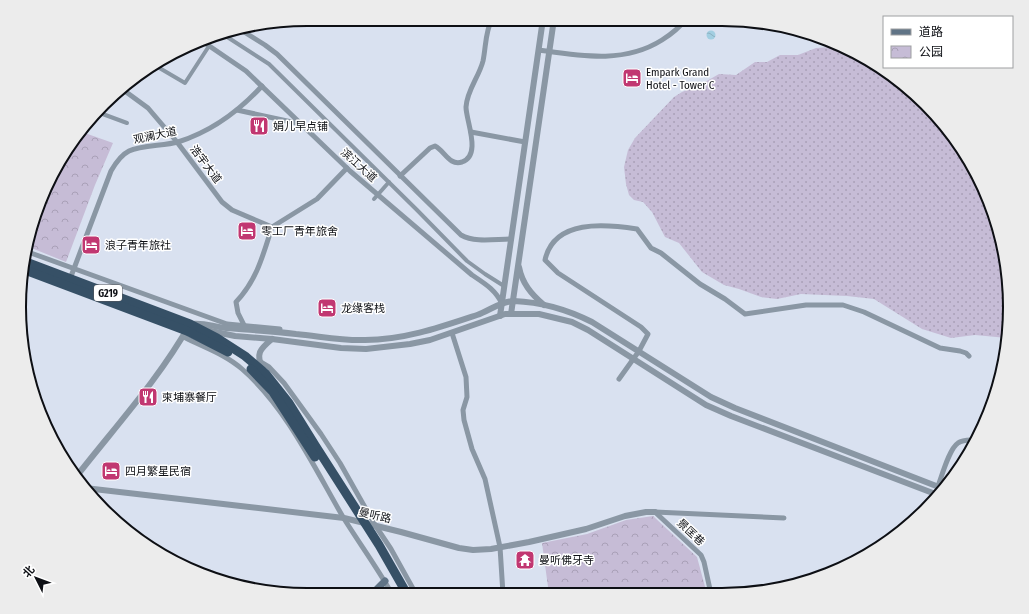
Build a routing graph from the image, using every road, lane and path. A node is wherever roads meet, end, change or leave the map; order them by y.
1 (489, 26) edge
2 (542, 26) edge
3 (553, 26) edge
4 (679, 26) edge
5 (245, 33) edge
6 (228, 38) edge
7 (209, 46) joint
8 (539, 50) junction
9 (549, 51) junction
10 (159, 68) edge
11 (262, 86) junction
12 (126, 92) edge
13 (237, 110) junction
14 (103, 113) edge
15 (127, 123) dead end
16 (301, 124) junction
17 (471, 132) junction
18 (177, 142) junction
19 (525, 142) junction
20 (347, 168) junction
21 (400, 176) junction
22 (389, 182) junction
23 (374, 199) dead end
24 (272, 227) junction
25 (511, 239) junction
26 (31, 253) edge
27 (29, 263) edge
28 (518, 263) junction
29 (74, 270) junction
30 (28, 271) edge
31 (70, 279) junction
32 (504, 286) junction
33 (138, 293) junction
34 (513, 301) junction
35 (134, 303) junction
36 (502, 304) junction
37 (545, 306) junction
38 (510, 314) junction
39 (500, 316) junction
40 (244, 325) junction
41 (202, 330) junction
42 (187, 331) junction
43 (286, 333) junction
44 (452, 333) junction
45 (316, 336) junction
46 (272, 339) junction
47 (314, 345) junction
48 (639, 351) junction
49 (969, 356) dead end
50 (634, 358) junction
51 (259, 361) junction
52 (266, 374) junction
53 (619, 380) dead end
54 (969, 440) edge
55 (312, 446) junction
56 (80, 472) edge
57 (943, 480) edge
58 (938, 486) edge
59 (93, 489) edge
60 (932, 494) edge
61 (655, 512) junction
62 (344, 518) junction
63 (784, 518) dead end
64 (375, 525) junction
65 (377, 545) junction
66 (500, 547) junction
67 (385, 582) junction
68 (378, 588) edge
69 (388, 588) edge
70 (400, 588) edge
71 (403, 588) edge
72 (413, 588) edge
73 (503, 588) edge
74 (710, 588) edge

1 - 17 street
2 - 8 street
3 - 9 street
4 - 9 street
5 - 21 street, 滨江大道
6 - 22 street
7 - 10 street
7 - 11 street, 滨江大道
8 - 9 street
8 - 19 street
9 - 28 street
11 - 13 street, 观澜大道
11 - 16 street, 滨江大道
12 - 18 street, 浩宇大道
13 - 16 street
13 - 18 street, 观澜大道
14 - 15 street
16 - 20 street, 滨江大道
17 - 19 street
17 - 21 street
18 - 24 street, 浩宇大道
18 - 29 street, 观澜大道
19 - 25 street
20 - 24 street
20 - 36 street, 滨江大道
21 - 25 street, 滨江大道
22 - 23 street
22 - 32 street
24 - 40 street
25 - 32 street
26 - 29 street
27 - 31 highway, G219
28 - 34 street
28 - 37 street
29 - 31 street, 观澜大道
29 - 33 street
30 - 42 highway, G219
31 - 35 highway, G219
32 - 36 street
33 - 35 street
33 - 40 street
34 - 36 street
34 - 37 street
34 - 38 street
35 - 42 highway, G219
36 - 39 street
36 - 45 street
37 - 48 street
38 - 39 street
38 - 50 street
39 - 44 street
40 - 43 street
41 - 42 highway
41 - 46 street
41 - 52 highway
42 - 43 street
42 - 55 highway
42 - 56 street
42 - 62 street
43 - 45 street
44 - 47 street
44 - 66 street
45 - 47 street
46 - 47 street
46 - 51 street
48 - 49 street
48 - 50 street
48 - 58 street
50 - 53 street
50 - 60 street
51 - 52 street
51 - 64 street
52 - 55 highway
54 - 57 street
55 - 65 highway
59 - 62 street, 曼听路
61 - 63 street
61 - 66 street, 曼听路
61 - 74 street, 景匡巷
62 - 64 street, 曼听路
62 - 67 street
64 - 66 street, 曼听路
64 - 72 street
65 - 70 highway
65 - 71 highway
66 - 73 street
67 - 68 main road
67 - 69 street

